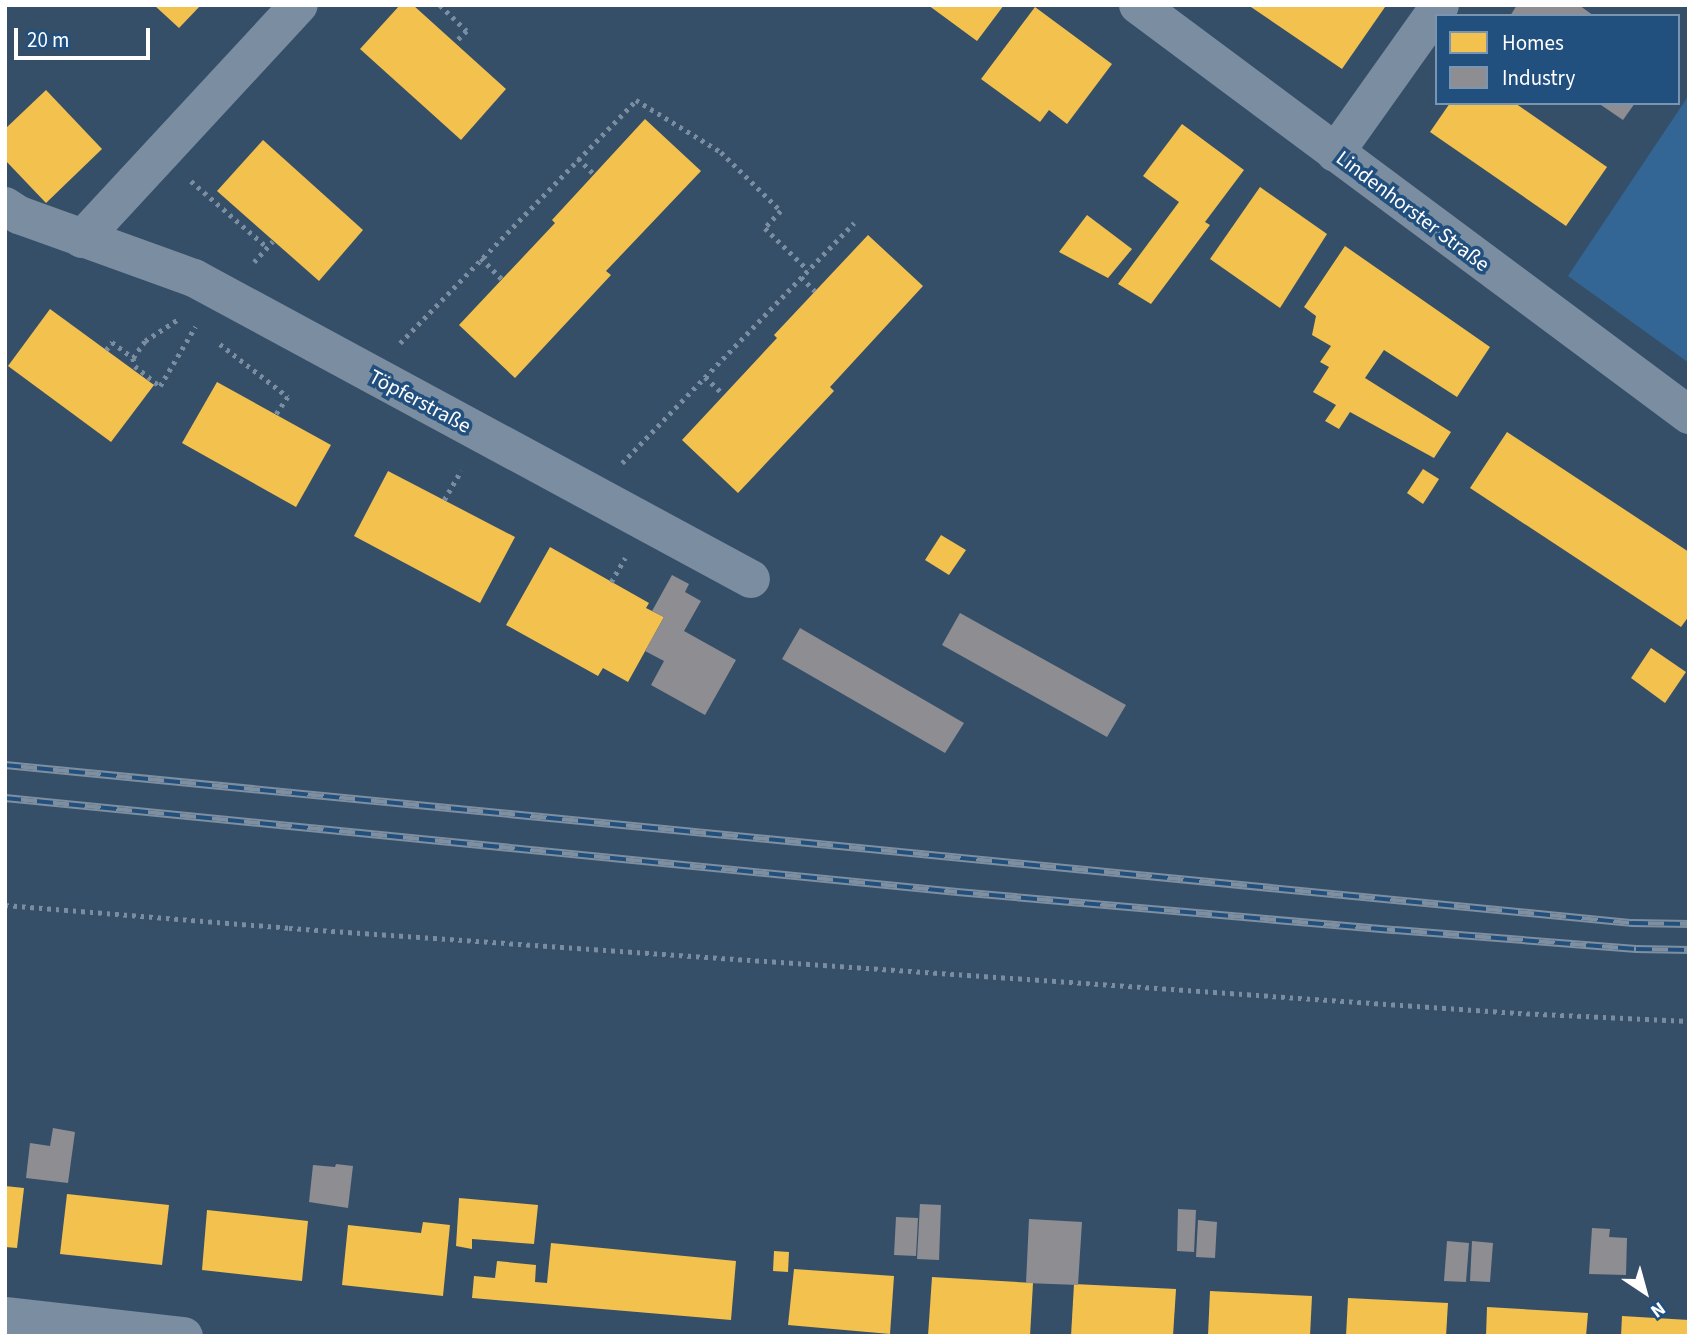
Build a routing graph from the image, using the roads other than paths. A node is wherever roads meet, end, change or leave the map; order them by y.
1 (299, 5) edge
2 (1138, 5) edge
3 (1440, 5) edge
4 (1335, 153) junction
5 (5, 206) edge
6 (82, 239) junction
7 (1689, 415) edge
8 (751, 579) dead end
9 (5, 1316) edge
10 (184, 1336) edge

1 - 6 street
2 - 4 street, Lindenhorster Straße
3 - 4 street
4 - 7 street, Lindenhorster Straße
5 - 6 street, Töpferstraße
6 - 8 street, Töpferstraße
9 - 10 street

